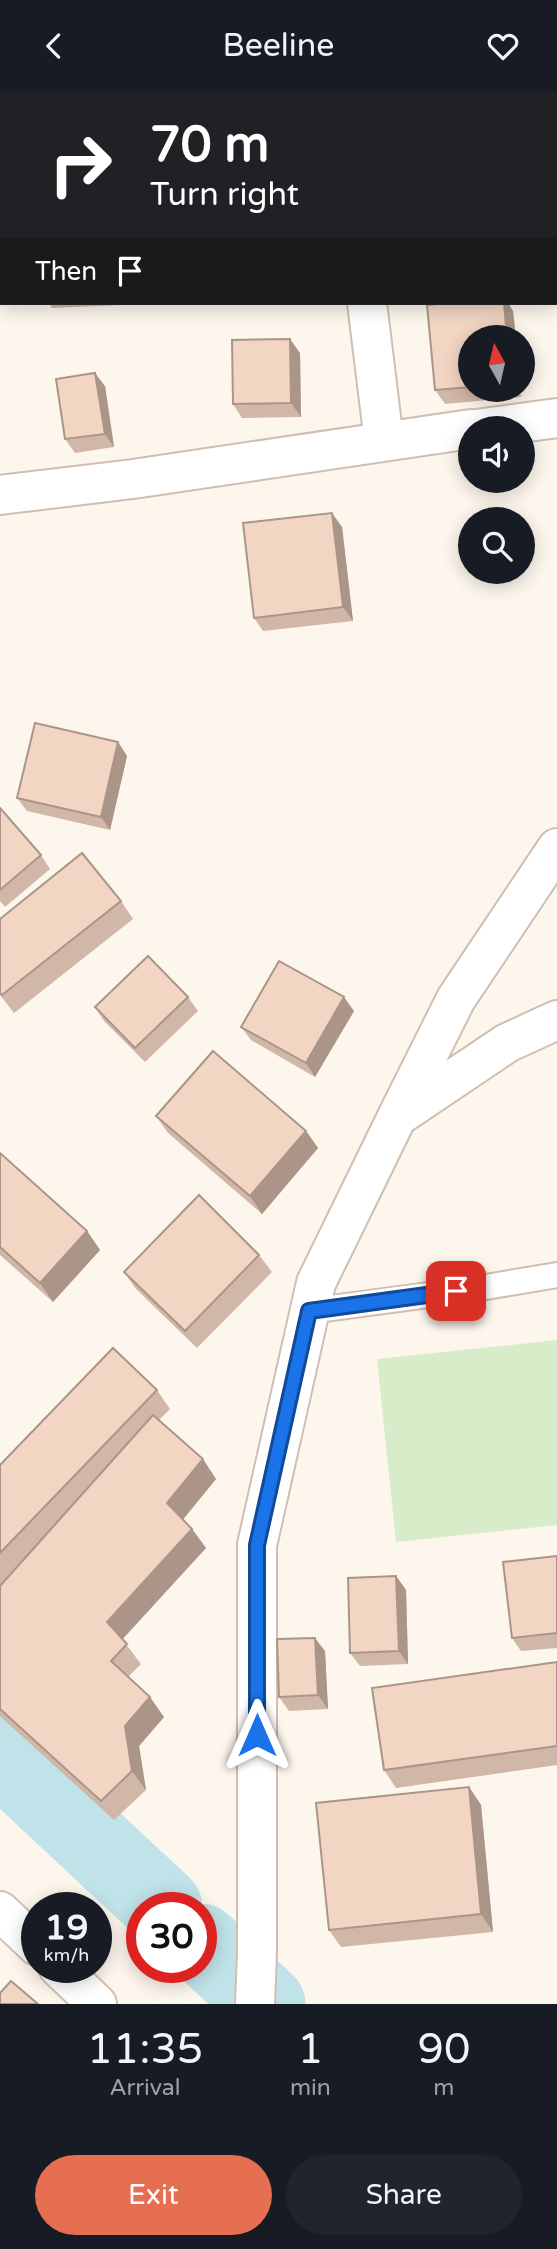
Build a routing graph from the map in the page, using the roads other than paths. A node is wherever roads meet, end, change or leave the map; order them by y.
1 (367, 305) edge
2 (557, 418) edge
3 (535, 421) edge
4 (458, 431) edge
5 (384, 441) junction
6 (1, 488) edge
7 (557, 848) edge
8 (557, 1020) edge
9 (397, 1117) junction
10 (557, 1275) edge
11 (309, 1311) junction
12 (0, 1911) edge
13 (21, 1931) edge
14 (75, 1983) edge
15 (97, 2004) edge
16 (255, 2004) edge

1 - 5 street
2 - 3 street
4 - 5 street
5 - 6 street
7 - 9 street
8 - 9 street
9 - 11 street
10 - 11 lane
11 - 16 street
12 - 13 street
14 - 15 street

